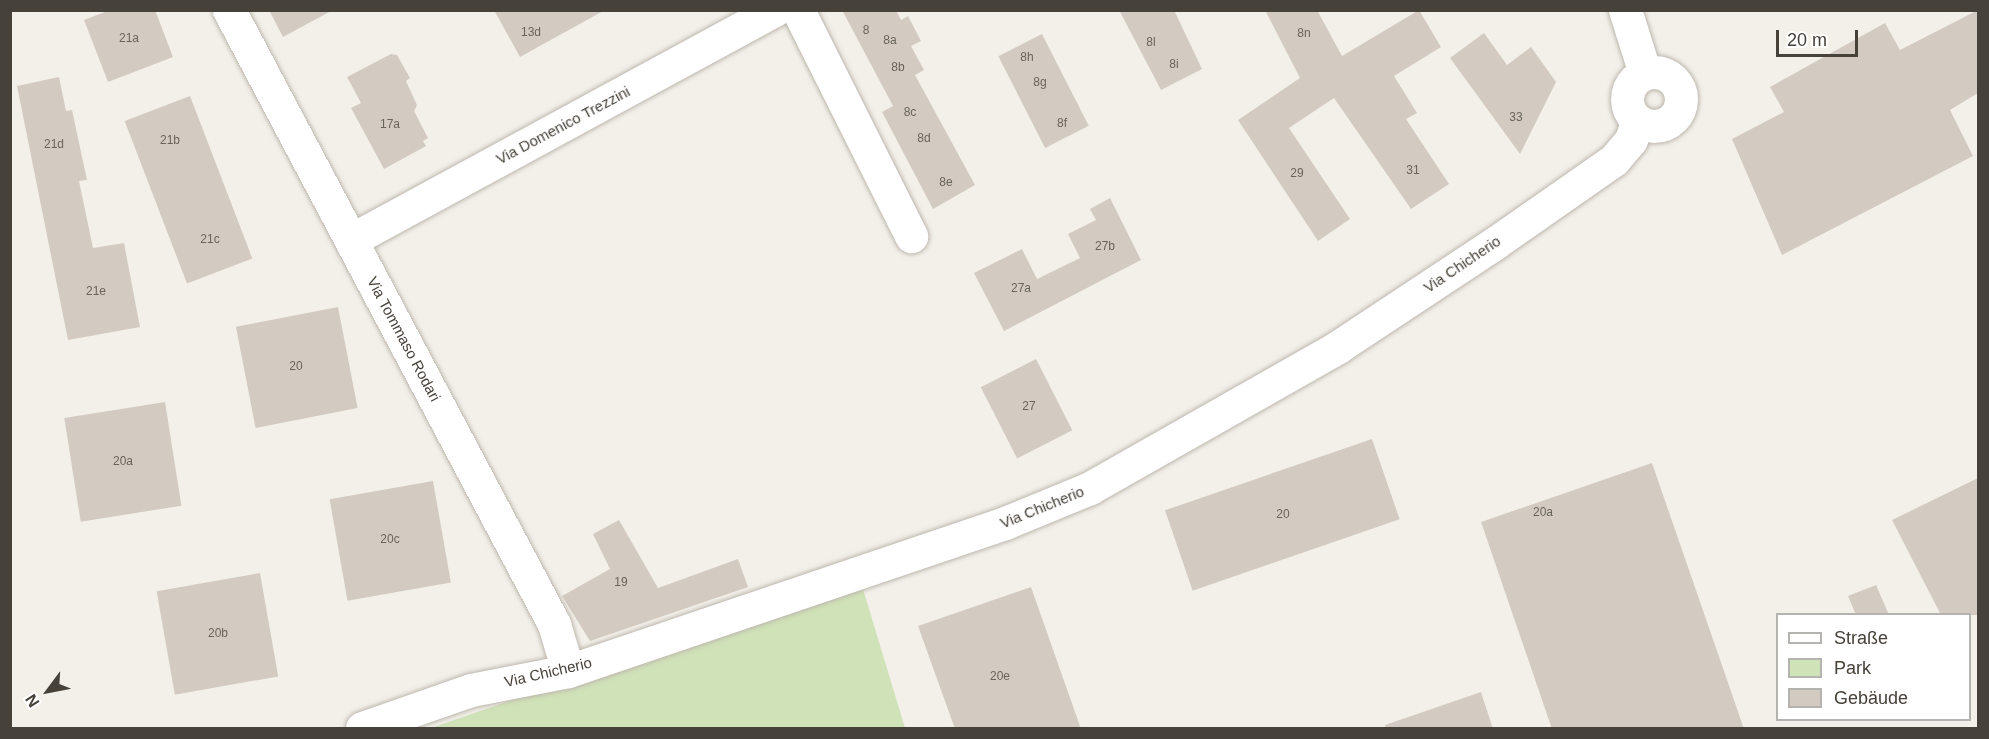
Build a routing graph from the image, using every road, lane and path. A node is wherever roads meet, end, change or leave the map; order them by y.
1 (230, 10) edge
2 (775, 10) edge
3 (798, 10) edge
4 (1625, 10) edge
5 (1645, 73) junction
6 (1636, 121) junction
7 (911, 236) dead end
8 (351, 240) junction
9 (568, 671) junction
10 (362, 729) edge

1 - 8 street, Via Tommaso Rodari
2 - 8 street, Via Domenico Trezzini
3 - 7 street
4 - 5 street
5 - 6 street
5 - 6 street
6 - 9 street, Via Chicherio
8 - 9 street, Via Tommaso Rodari
9 - 10 street, Via Chicherio

